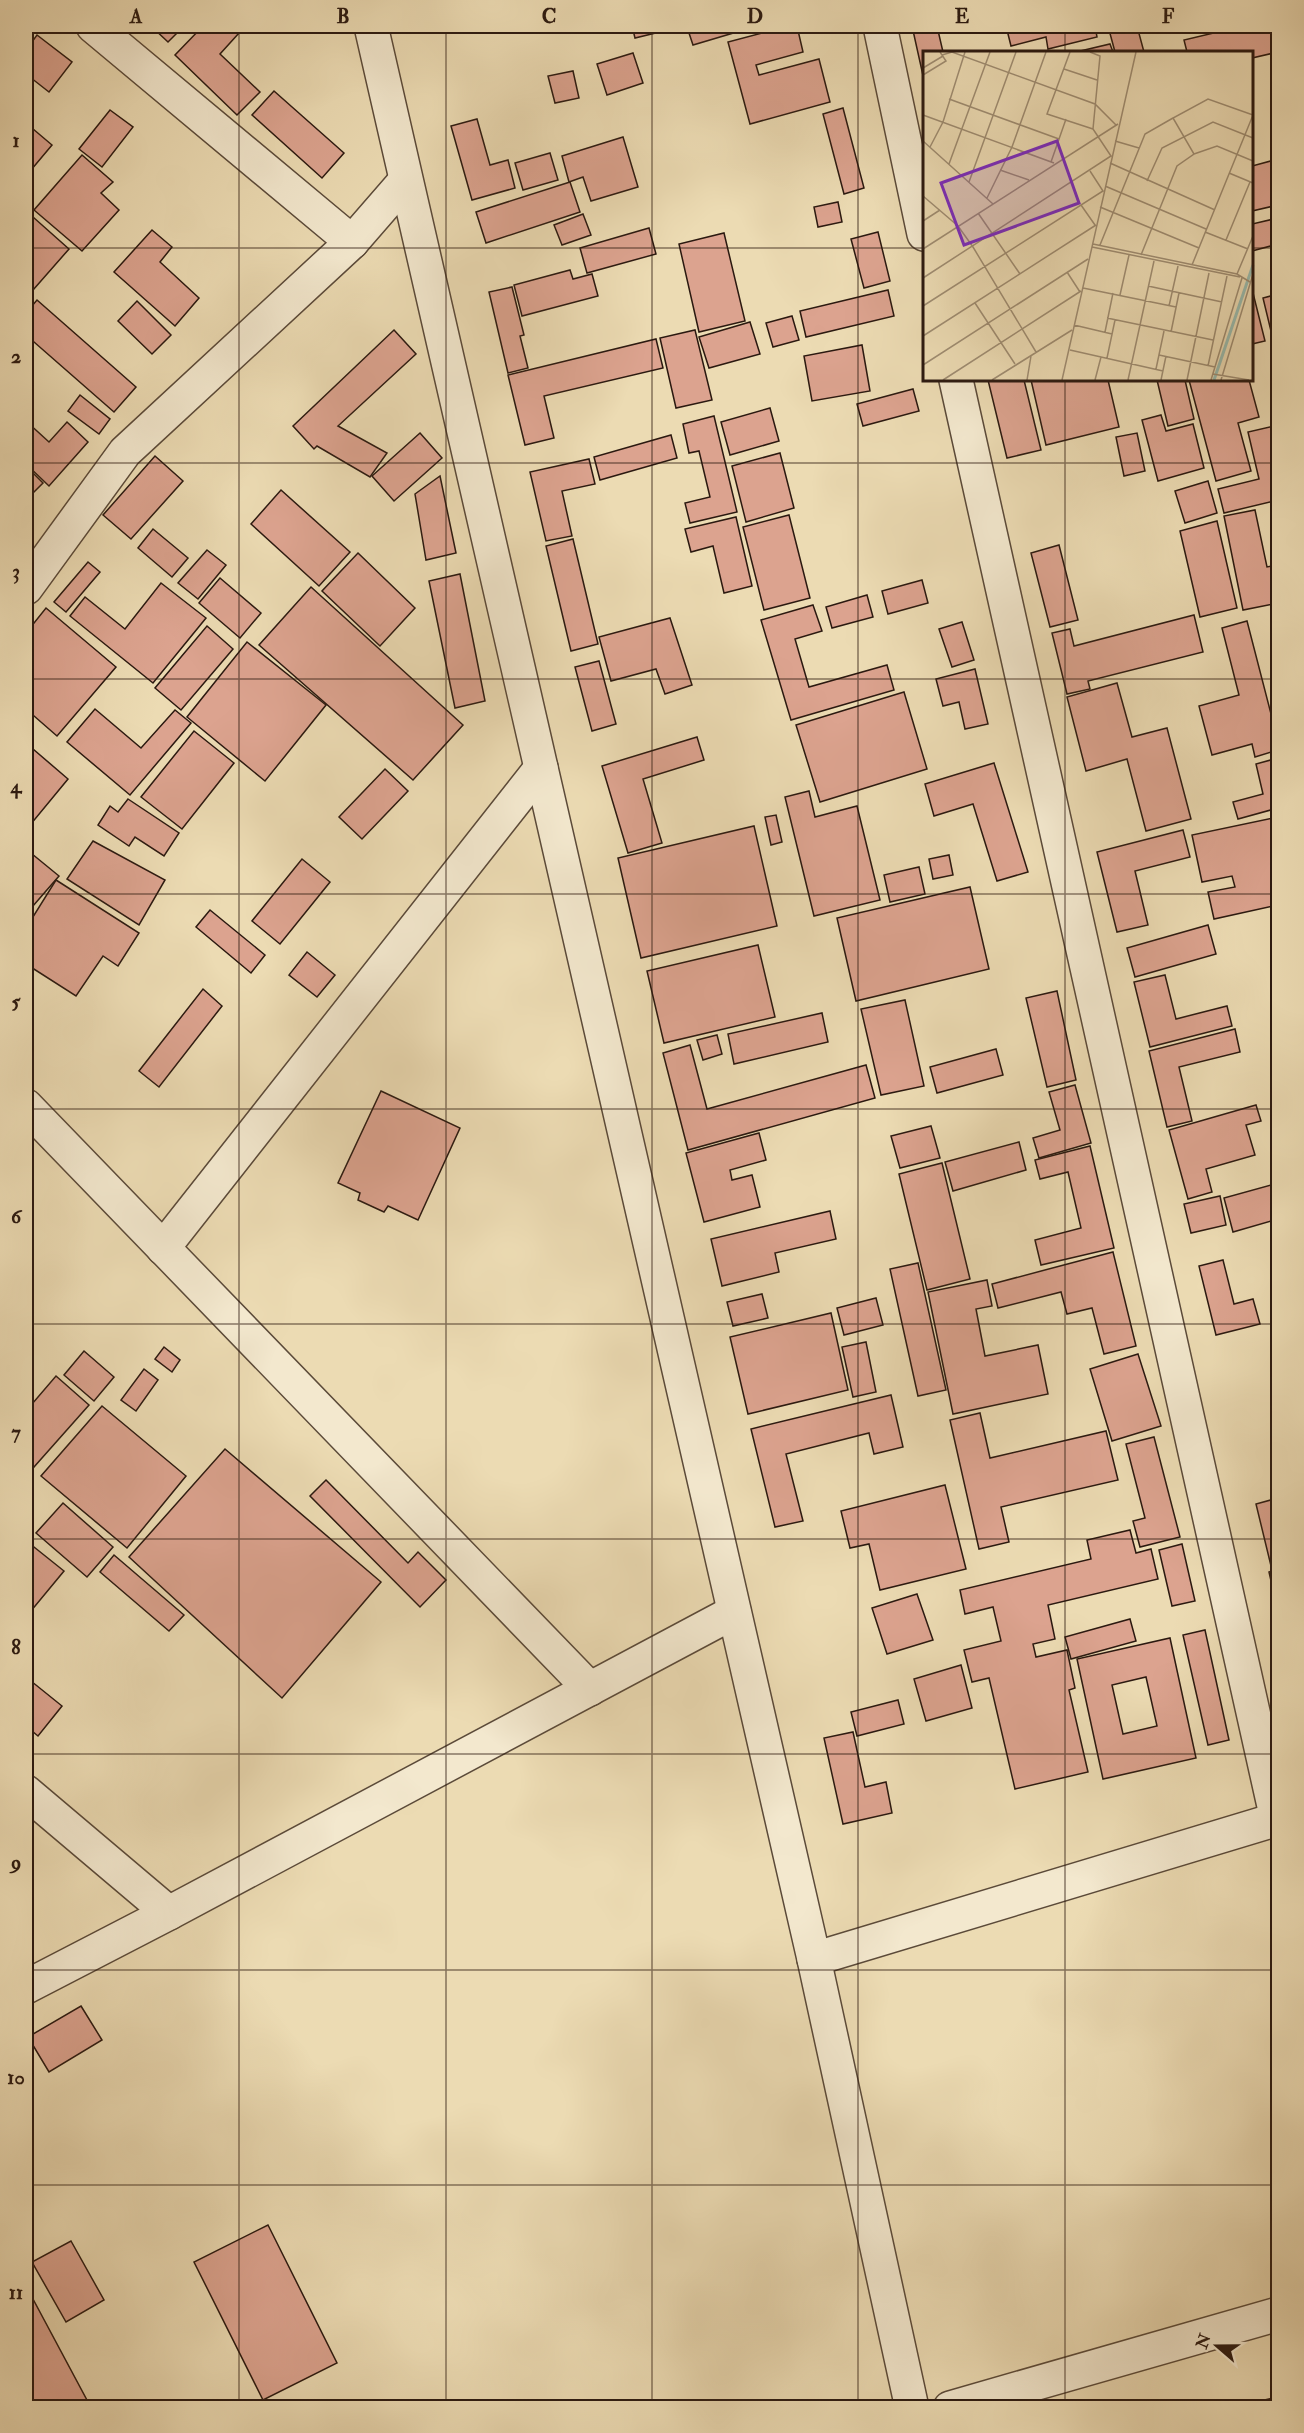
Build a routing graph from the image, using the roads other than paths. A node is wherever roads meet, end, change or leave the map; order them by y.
1 (93, 26) edge
2 (371, 26) edge
3 (880, 26) edge
4 (405, 181) junction
5 (923, 229) edge
6 (352, 242) junction
7 (956, 381) edge
8 (26, 588) edge
9 (541, 768) junction
10 (26, 1106) edge
11 (164, 1248) junction
12 (734, 1612) junction
13 (590, 1689) junction
14 (26, 1792) edge
15 (1278, 1821) edge
16 (169, 1913) junction
17 (814, 1959) junction
18 (26, 1987) edge
19 (1278, 2314) edge
20 (912, 2408) edge
21 (950, 2408) edge

1 - 6 street
2 - 4 street
3 - 5 street
4 - 6 street
4 - 9 street
6 - 8 street
7 - 15 street
9 - 11 street
9 - 12 street
10 - 11 street
11 - 13 street
12 - 13 street
12 - 17 street
13 - 16 street
14 - 16 street
15 - 17 street
16 - 18 street
17 - 20 street
19 - 21 street

